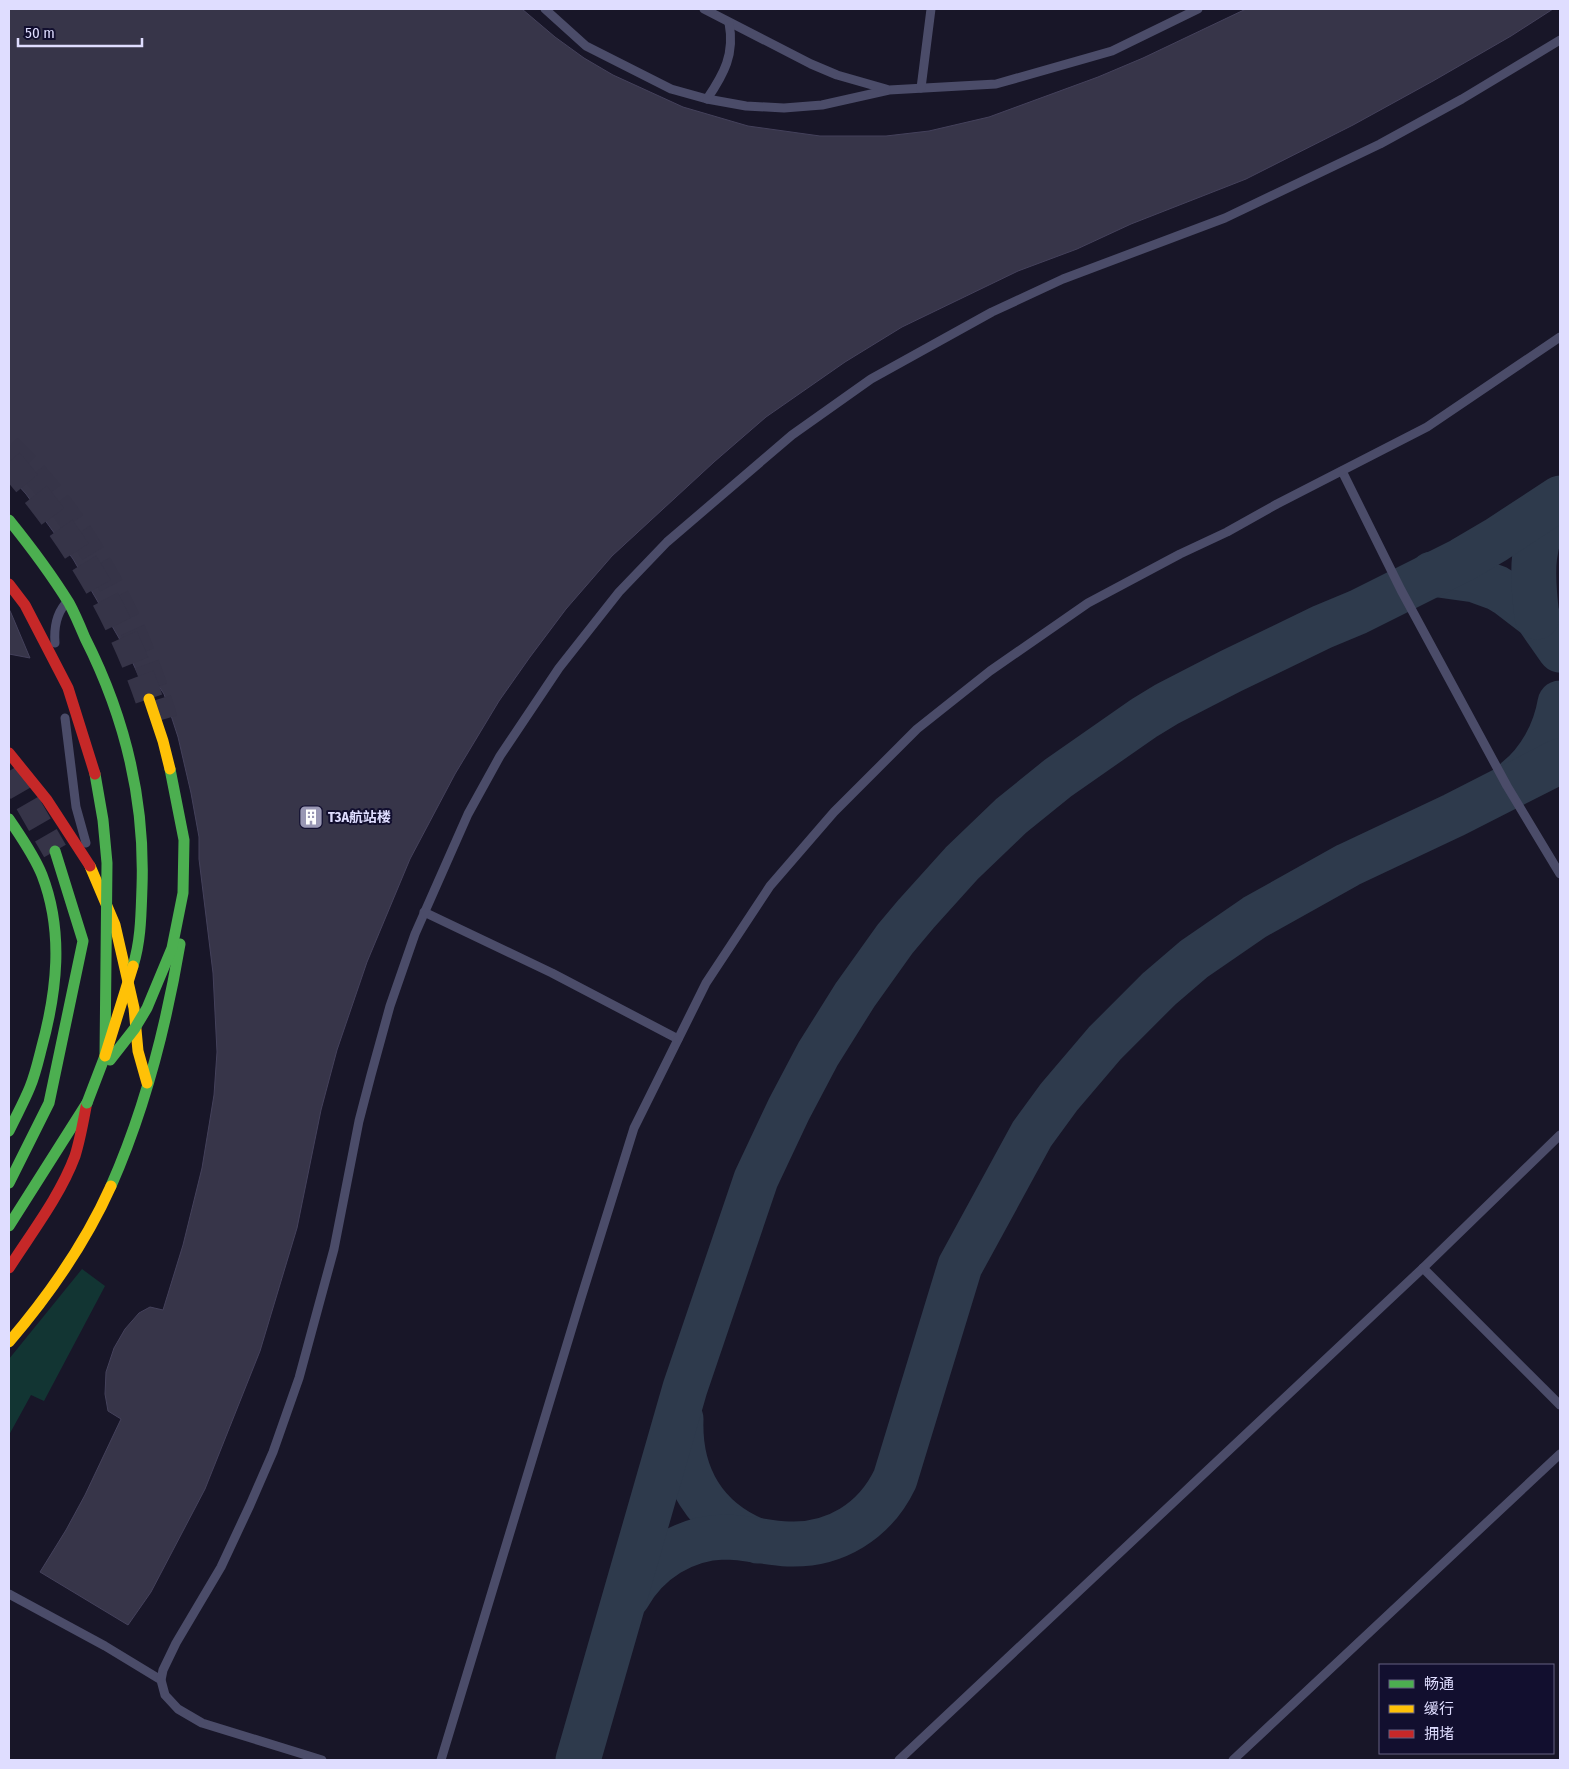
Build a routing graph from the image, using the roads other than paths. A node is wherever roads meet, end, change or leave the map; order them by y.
1 (545, 9) edge
2 (704, 9) edge
3 (931, 9) edge
4 (1198, 9) edge
5 (729, 23) junction
6 (1560, 40) edge
7 (921, 88) junction
8 (889, 90) junction
9 (708, 99) junction
10 (1560, 337) edge
11 (1342, 471) junction
12 (9, 520) edge
13 (9, 584) edge
14 (76, 591) dead end
15 (149, 699) tunnel mouth
16 (63, 700) dead end
17 (64, 710) dead end
18 (9, 753) edge
19 (179, 777) dead end
20 (9, 819) edge
21 (55, 851) tunnel mouth
22 (93, 870) junction
23 (1560, 874) edge
24 (424, 912) junction
25 (678, 1039) junction
26 (105, 1056) junction
27 (100, 1073) junction
28 (147, 1083) junction
29 (87, 1103) junction
30 (9, 1131) edge
31 (1560, 1136) edge
32 (10, 1180) edge
33 (9, 1226) edge
34 (9, 1268) edge
35 (1424, 1268) junction
36 (9, 1342) edge
37 (1560, 1405) edge
38 (1560, 1454) edge
39 (9, 1594) edge
40 (161, 1680) junction
41 (322, 1760) edge
42 (441, 1760) edge
43 (898, 1760) edge
44 (1233, 1760) edge

1 - 9 lane
2 - 5 lane
3 - 7 lane
4 - 7 lane
5 - 8 lane
5 - 9 lane
6 - 24 lane
7 - 8 lane
8 - 9 lane
10 - 11 lane
11 - 23 lane
11 - 25 lane
12 - 26 main road, bridge
13 - 26 main road, bridge
14 - 16 lane
15 - 27 main road, bridge
17 - 22 lane
18 - 22 main road
19 - 28 main road
20 - 30 main road
21 - 32 main road
22 - 28 main road
24 - 25 lane
24 - 40 lane
25 - 42 lane
26 - 27 main road, bridge
27 - 29 main road, bridge
28 - 36 main road
29 - 33 main road
29 - 34 main road
31 - 35 lane
35 - 37 lane
35 - 43 lane
38 - 44 lane
39 - 40 lane
40 - 41 lane

